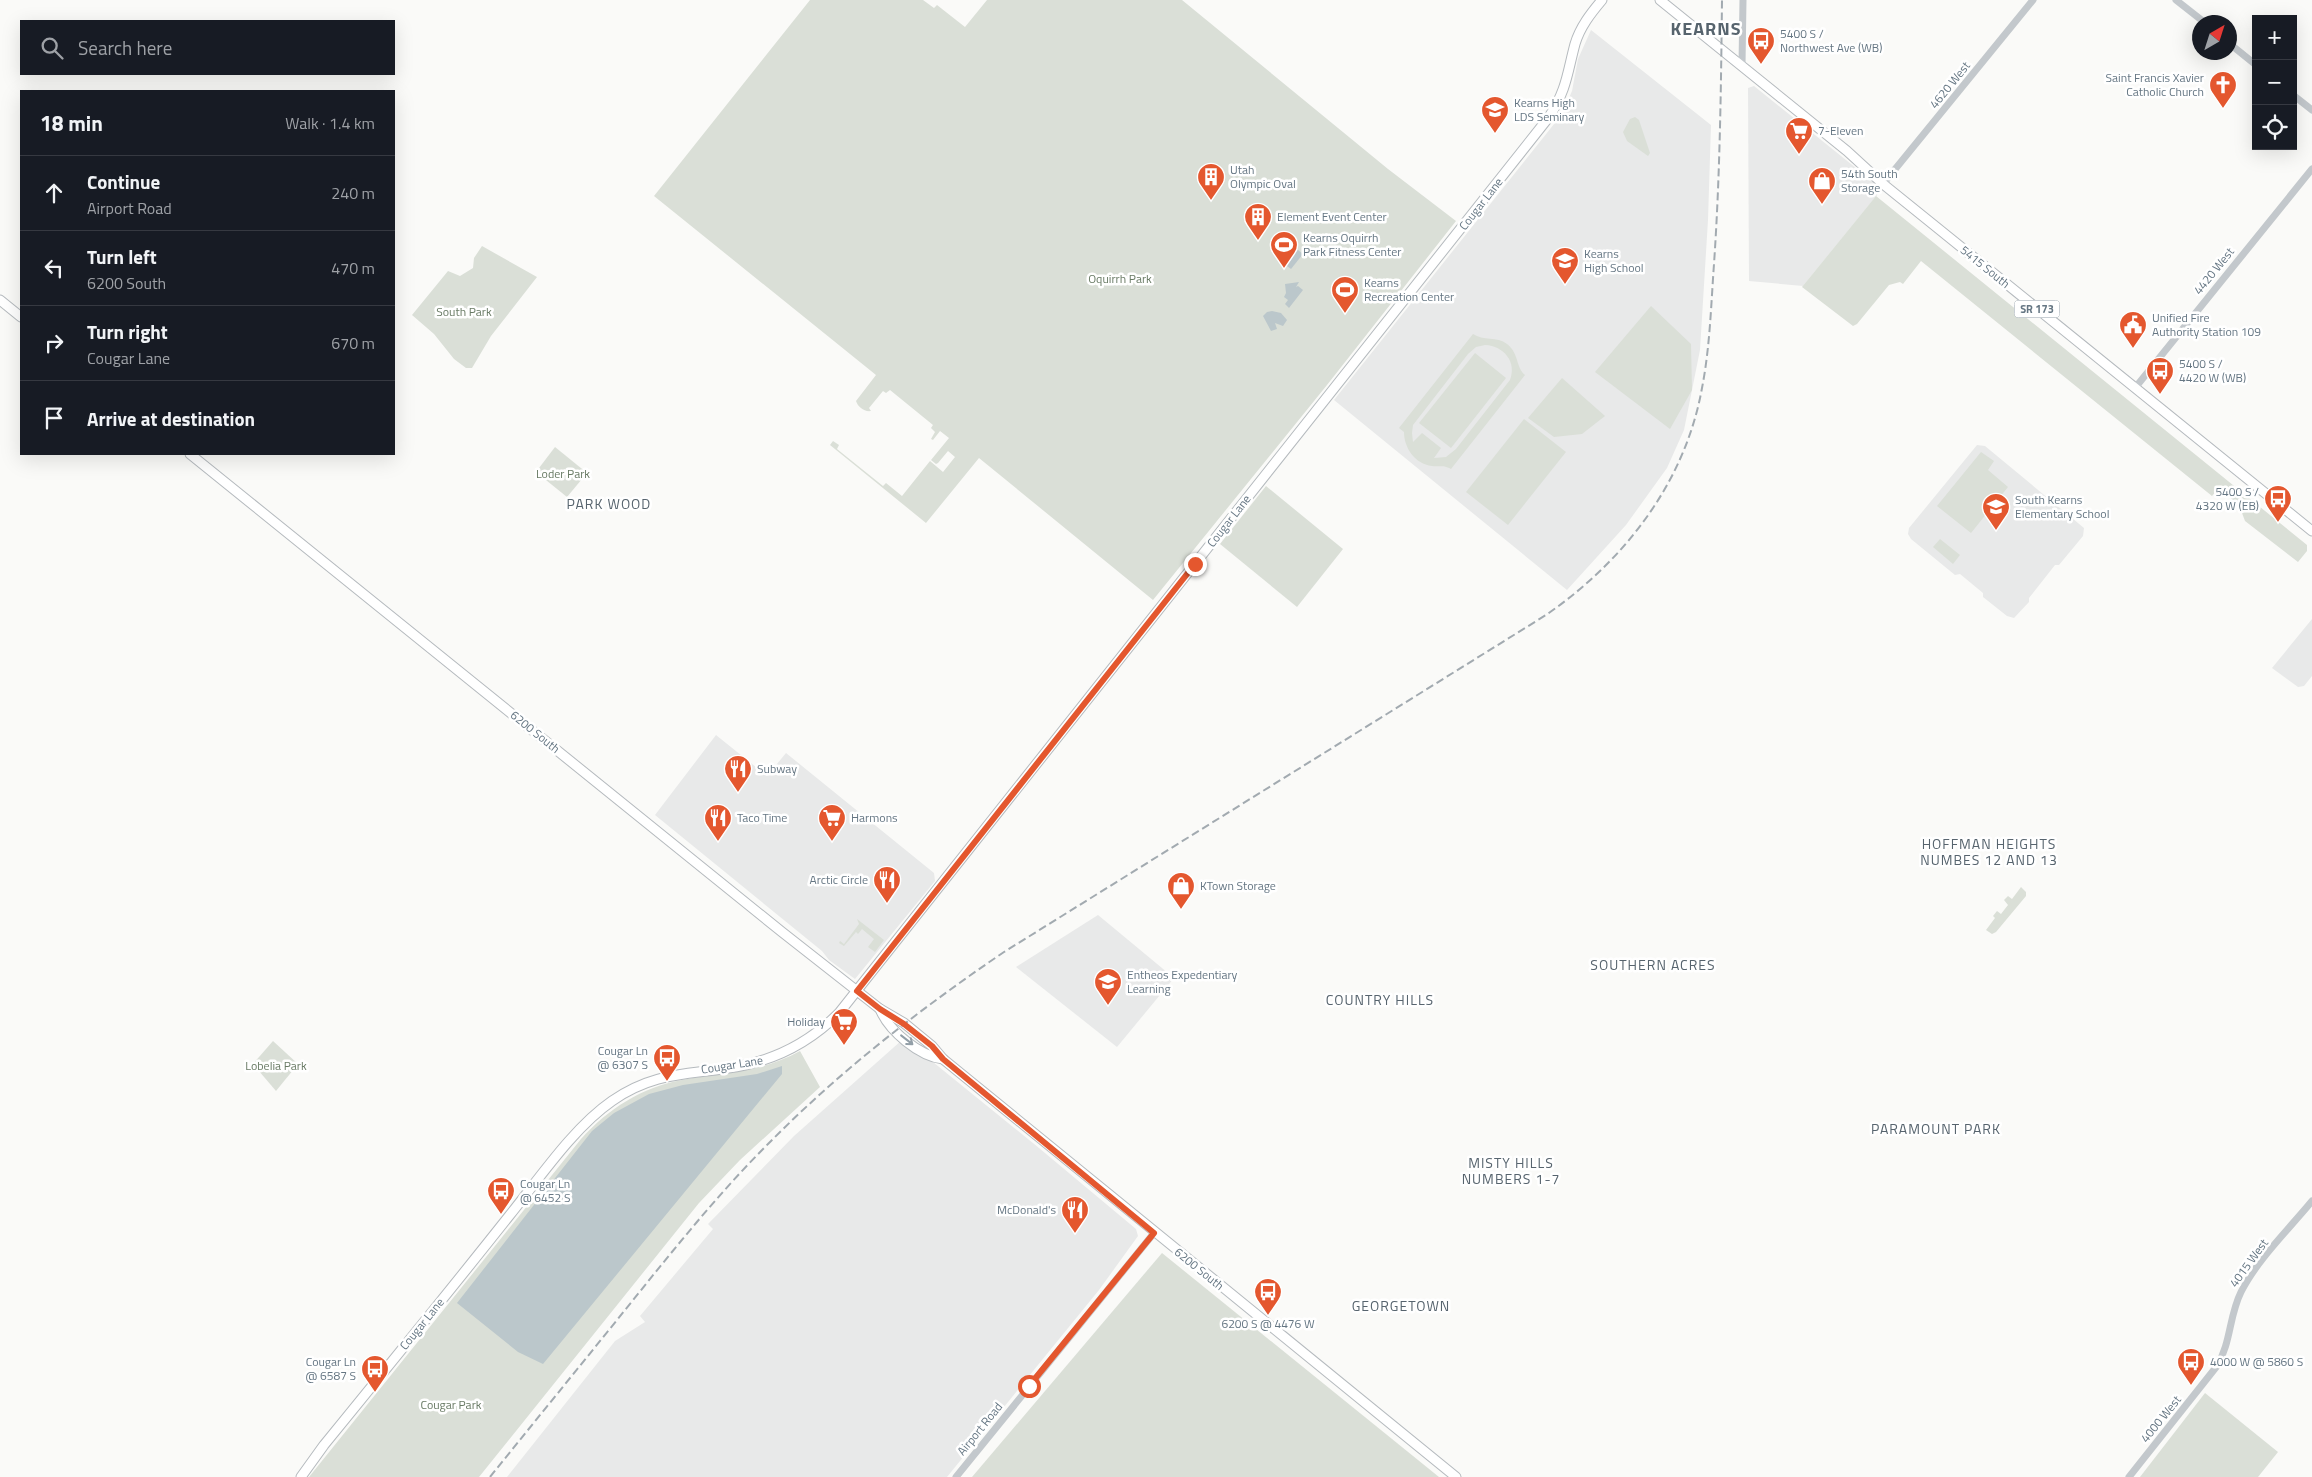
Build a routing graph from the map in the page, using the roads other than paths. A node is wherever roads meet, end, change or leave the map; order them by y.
1 (1602, 0) edge
2 (1660, 0) edge
3 (1744, 0) edge
4 (2033, 0) edge
5 (2176, 0) edge
6 (2195, 15) edge
7 (2237, 50) edge
8 (2252, 62) edge
9 (1742, 66) junction
10 (2297, 98) edge
11 (2312, 110) edge
12 (2312, 169) edge
13 (1883, 184) junction
14 (0, 300) edge
15 (20, 316) edge
16 (2135, 388) junction
17 (191, 455) edge
18 (2312, 531) edge
19 (857, 991) junction
20 (2312, 1201) edge
21 (1154, 1233) junction
22 (2211, 1375) joint
23 (301, 1477) edge
24 (956, 1477) edge
25 (1456, 1477) edge
26 (2129, 1477) edge

1 - 19 main road, Cougar Lane
2 - 9 main road, 5415 South / SR 173
3 - 9 street
4 - 13 street, 4620 West
5 - 6 street
7 - 8 street
9 - 13 main road, 5415 South / SR 173
10 - 11 street
12 - 16 street, 4420 West
13 - 16 main road, 5415 South / SR 173
14 - 15 main road
16 - 18 main road, 5415 South / SR 173
17 - 19 main road, 6200 South
19 - 21 main road, 6200 South
19 - 23 main road, Cougar Lane
20 - 22 street, 4015 West
21 - 24 street, Airport Road
21 - 25 main road, 6200 South
22 - 26 street, 4000 West

